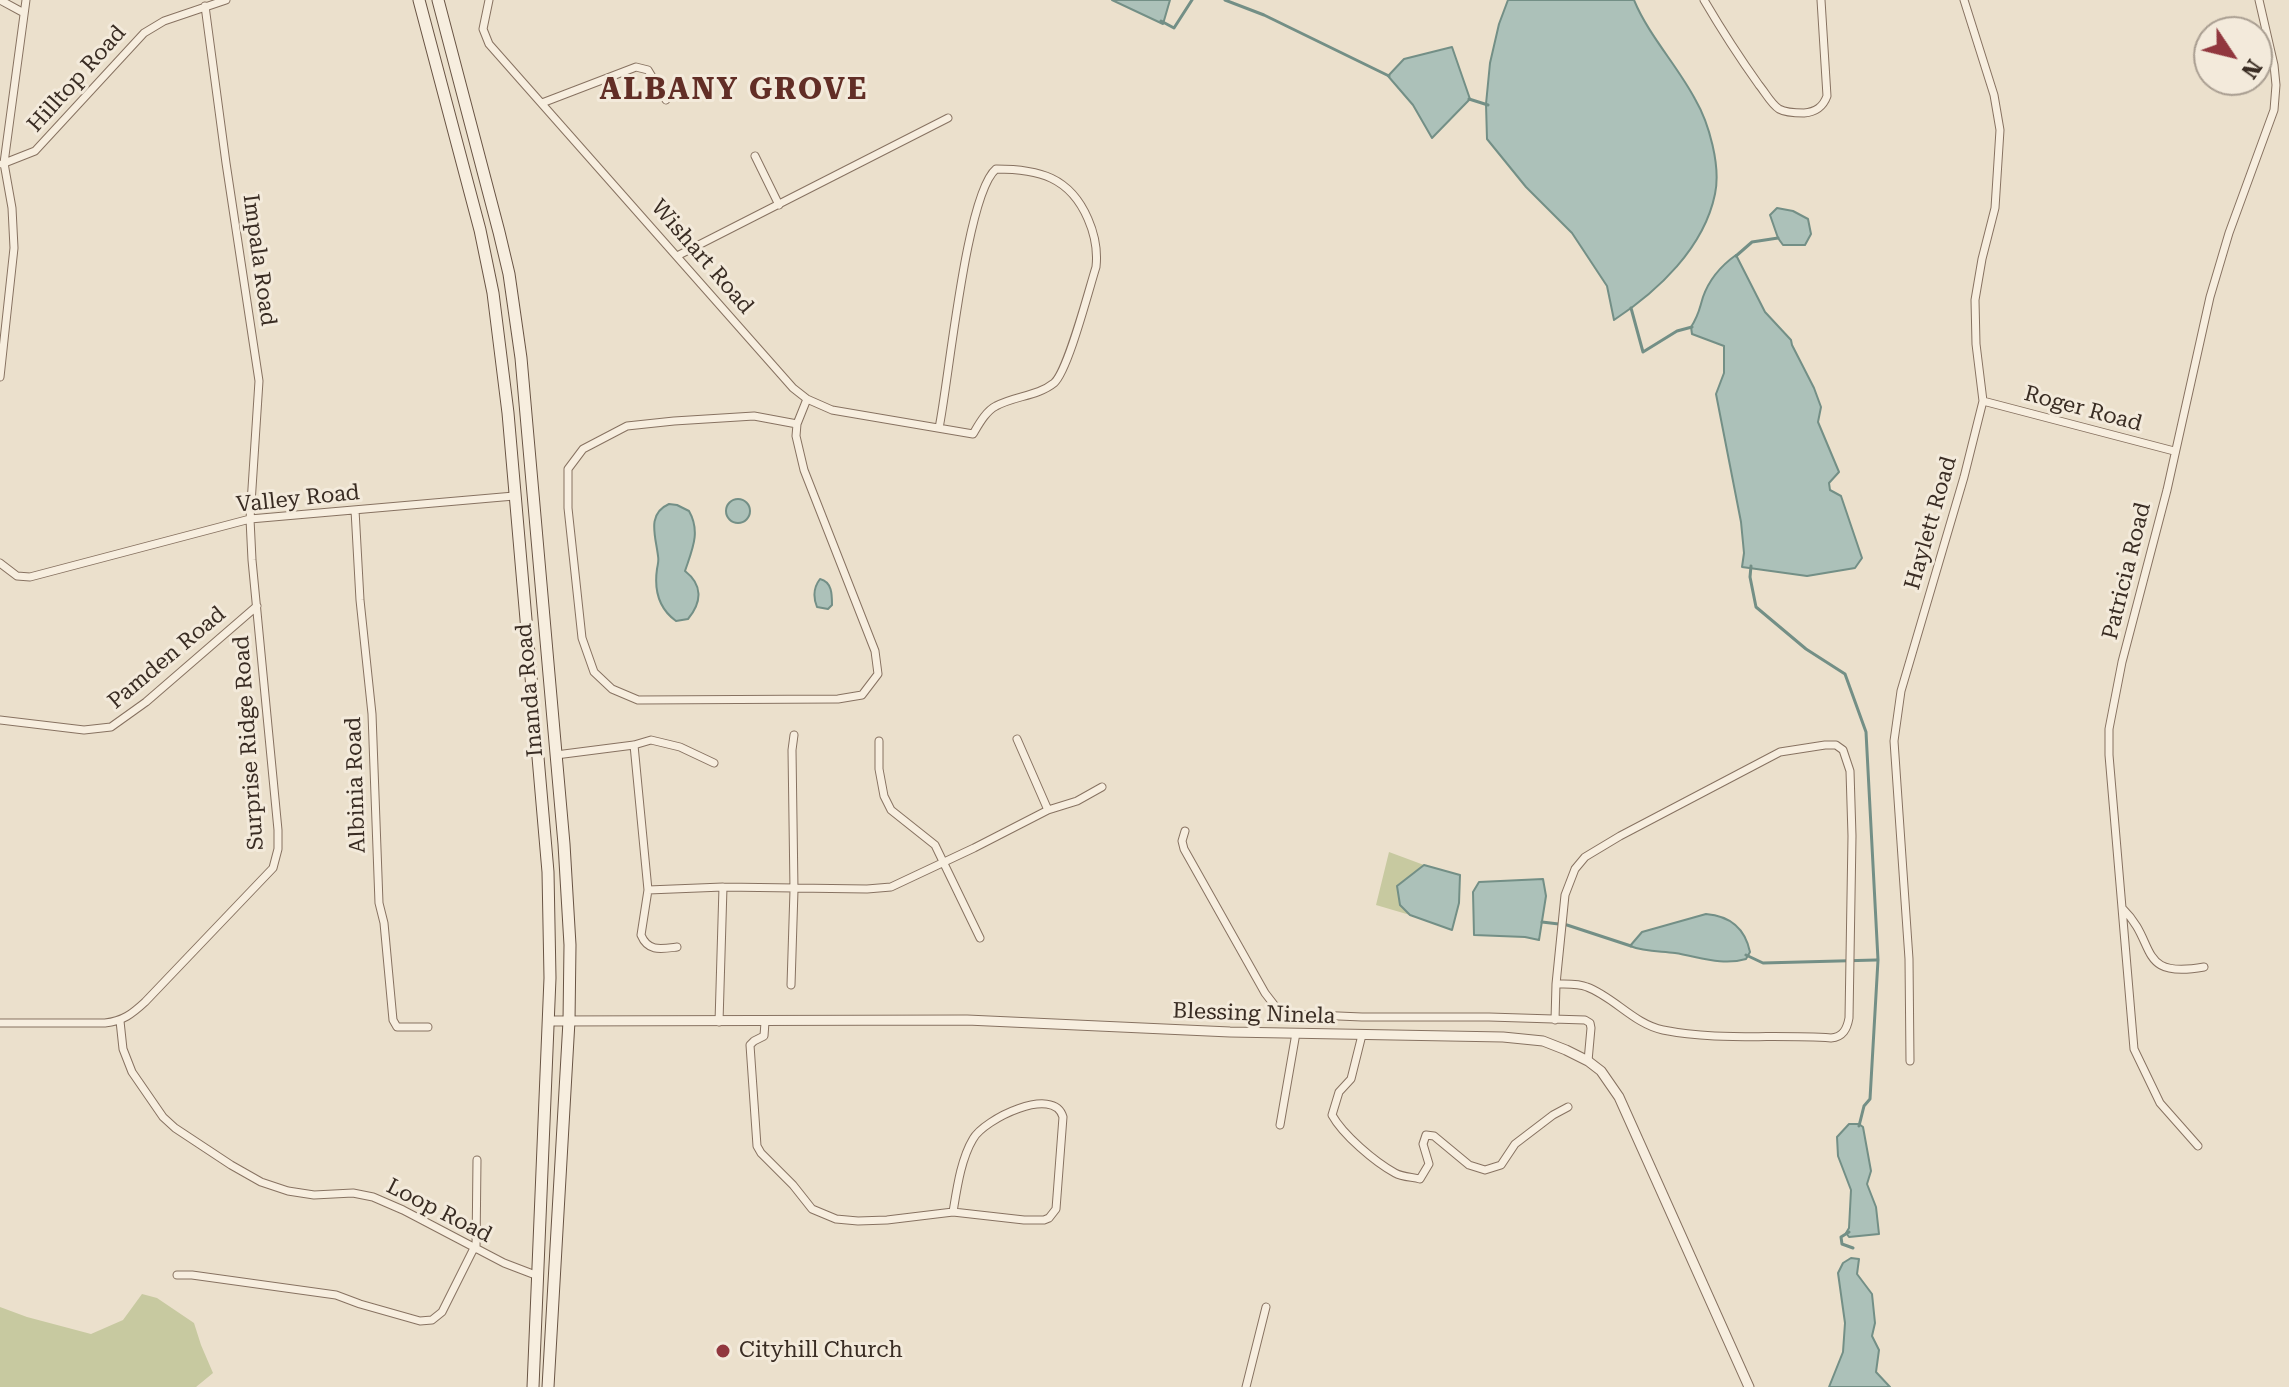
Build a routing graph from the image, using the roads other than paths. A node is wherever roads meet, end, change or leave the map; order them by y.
1 (0, 0) edge
2 (26, 0) edge
3 (226, 0) edge
4 (419, 0) edge
5 (441, 0) edge
6 (489, 0) edge
7 (1704, 0) edge
8 (1821, 0) edge
9 (1964, 0) edge
10 (2259, 0) edge
11 (205, 6) junction
12 (24, 13) junction
13 (666, 100) dead end
14 (542, 103) junction
15 (0, 114) edge
16 (9, 117) junction
17 (948, 118) dead end
18 (755, 156) dead end
19 (2, 164) edge
20 (779, 205) junction
21 (677, 256) junction
22 (0, 377) edge
23 (807, 399) junction
24 (1983, 401) junction
25 (797, 424) junction
26 (939, 428) junction
27 (2174, 451) junction
28 (514, 496) junction
29 (355, 510) junction
30 (250, 519) junction
31 (0, 563) edge
32 (257, 606) junction
33 (0, 720) edge
34 (794, 735) dead end
35 (1017, 739) dead end
36 (879, 741) dead end
37 (634, 745) junction
38 (556, 755) junction
39 (714, 763) dead end
40 (1102, 787) dead end
41 (1048, 810) junction
42 (1185, 831) dead end
43 (943, 864) junction
44 (723, 887) junction
45 (648, 890) junction
46 (794, 890) junction
47 (568, 906) junction
48 (2122, 908) junction
49 (550, 915) junction
50 (980, 938) dead end
51 (677, 947) dead end
52 (2204, 967) dead end
53 (1556, 984) junction
54 (791, 985) dead end
55 (1555, 1020) junction
56 (120, 1021) junction
57 (549, 1021) junction
58 (569, 1021) junction
59 (719, 1022) junction
60 (765, 1022) junction
61 (0, 1023) edge
62 (428, 1027) dead end
63 (1296, 1033) junction
64 (1362, 1035) junction
65 (1588, 1061) junction
66 (1910, 1061) dead end
67 (1568, 1107) dead end
68 (1280, 1125) dead end
69 (2198, 1146) dead end
70 (560, 1151) junction
71 (477, 1160) dead end
72 (541, 1189) junction
73 (953, 1212) junction
74 (475, 1249) junction
75 (177, 1275) dead end
76 (538, 1276) junction
77 (1266, 1307) dead end
78 (533, 1387) edge
79 (548, 1387) edge
80 (1246, 1387) edge
81 (1749, 1387) edge

1 - 12 street
2 - 12 street
3 - 11 street, Hilltop Road
4 - 28 main road, Inanda Road
5 - 38 main road, Inanda Road
6 - 14 street, Wishart Road
7 - 8 street
9 - 24 street, Haylett Road
10 - 27 street, Patricia Road
11 - 19 street, Hilltop Road
11 - 30 street, Impala Road
12 - 16 street
13 - 14 street
14 - 21 street, Wishart Road
15 - 16 street
16 - 19 street
17 - 20 street
18 - 20 street
19 - 22 street
20 - 21 street
21 - 23 street, Wishart Road
23 - 25 street
23 - 26 street, Wishart Road
24 - 27 street, Roger Road
24 - 66 street, Haylett Road
25 - 25 street
26 - 26 street, Wishart Road
27 - 48 street, Patricia Road
28 - 29 street, Valley Road
28 - 49 main road, Inanda Road
29 - 30 street, Valley Road
29 - 62 street, Albinia Road
30 - 31 street, Valley Road
30 - 32 street, Surprise Ridge Road
32 - 33 street, Pamden Road
32 - 56 street, Surprise Ridge Road
34 - 46 street
35 - 41 street
36 - 43 street
37 - 38 street
37 - 39 street
37 - 45 street
38 - 47 main road, Inanda Road
40 - 41 street
41 - 43 street
42 - 55 street
43 - 46 street
43 - 50 street
44 - 45 street
44 - 46 street
44 - 59 street
45 - 51 street
46 - 54 street
47 - 49 main road
47 - 58 main road, Inanda Road
48 - 52 street
48 - 69 street, Patricia Road
49 - 57 main road, Inanda Road
53 - 53 street
53 - 55 street
55 - 65 street
56 - 61 street
56 - 74 street, Loop Road
57 - 58 street, Blessing Ninela
57 - 72 main road, Inanda Road
58 - 59 street, Blessing Ninela
58 - 70 main road, Inanda Road
59 - 60 street, Blessing Ninela
60 - 63 street, Blessing Ninela
60 - 73 street
63 - 64 street, Blessing Ninela
63 - 68 street
64 - 65 street, Blessing Ninela
64 - 67 street
65 - 81 street, Blessing Ninela
70 - 72 main road
70 - 79 main road, Inanda Road
71 - 74 street
72 - 76 main road, Inanda Road
73 - 73 street
74 - 75 street
74 - 76 street, Loop Road
76 - 78 main road, Inanda Road
77 - 80 street

